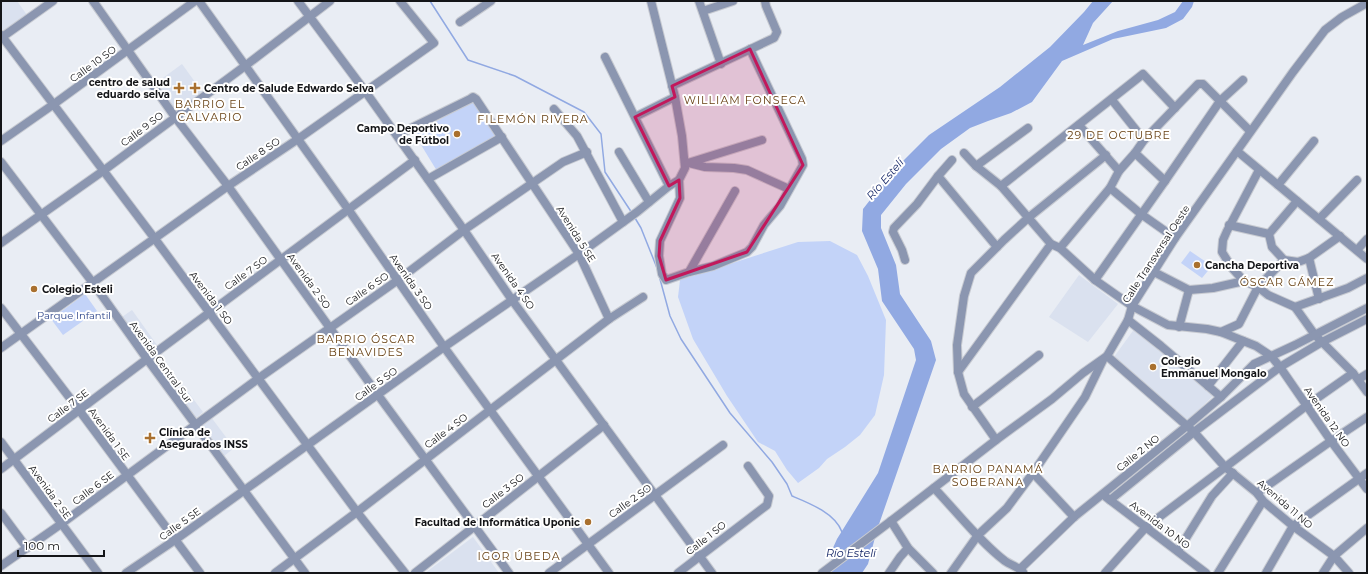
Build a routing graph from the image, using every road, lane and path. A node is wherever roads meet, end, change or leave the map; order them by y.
1 (53, 1) edge
2 (93, 1) edge
3 (195, 1) edge
4 (199, 1) edge
5 (298, 1) edge
6 (330, 1) edge
7 (400, 1) edge
8 (491, 1) edge
9 (650, 1) edge
10 (699, 1) edge
11 (733, 1) edge
12 (765, 1) edge
13 (1367, 3) edge
14 (703, 11) junction
15 (310, 16) junction
16 (460, 22) dead end
17 (2, 37) edge
18 (750, 49) junction
19 (128, 50) junction
20 (605, 56) dead end
21 (721, 64) junction
22 (245, 66) junction
23 (1243, 80) dead end
24 (672, 86) junction
25 (365, 91) junction
26 (675, 97) junction
27 (1112, 100) junction
28 (1220, 101) junction
29 (54, 104) junction
30 (1175, 108) junction
31 (554, 109) dead end
32 (175, 117) junction
33 (635, 117) junction
34 (1079, 125) junction
35 (1028, 128) dead end
36 (1250, 132) junction
37 (397, 135) junction
38 (502, 137) junction
39 (298, 140) junction
40 (762, 140) dead end
41 (1144, 140) junction
42 (1, 141) edge
43 (1314, 141) dead end
44 (1237, 151) junction
45 (587, 152) junction
46 (619, 152) dead end
47 (964, 153) dead end
48 (1135, 153) junction
49 (1106, 155) junction
50 (415, 160) junction
51 (952, 160) dead end
52 (1, 162) edge
53 (686, 163) junction
54 (976, 166) junction
55 (1259, 170) junction
56 (103, 171) junction
57 (1119, 171) junction
58 (938, 176) junction
59 (428, 179) junction
60 (680, 180) junction
61 (1357, 180) dead end
62 (1165, 181) junction
63 (532, 184) junction
64 (1278, 185) junction
65 (228, 186) junction
66 (669, 186) junction
67 (1001, 186) junction
68 (1110, 188) junction
69 (789, 189) junction
70 (735, 190) dead end
71 (1298, 201) junction
72 (649, 202) junction
73 (348, 209) junction
74 (41, 214) junction
75 (1141, 214) junction
76 (1028, 218) junction
77 (1319, 218) junction
78 (626, 220) junction
79 (1229, 225) junction
80 (464, 230) junction
81 (1269, 234) junction
82 (1340, 236) junction
83 (1176, 238) junction
84 (155, 239) junction
85 (1367, 239) edge
86 (1, 243) edge
87 (1051, 244) junction
88 (997, 247) junction
89 (1060, 248) junction
90 (1356, 250) junction
91 (579, 254) junction
92 (1309, 258) junction
93 (1367, 259) edge
94 (280, 260) junction
95 (905, 260) dead end
96 (1284, 260) junction
97 (689, 272) junction
98 (1154, 272) junction
99 (1367, 278) edge
100 (398, 280) junction
101 (1095, 280) junction
102 (1244, 281) junction
103 (93, 283) junction
104 (1258, 287) junction
105 (1189, 290) junction
106 (643, 297) dead end
107 (1319, 299) junction
108 (512, 300) junction
109 (1132, 306) junction
110 (1296, 307) junction
111 (1, 308) edge
112 (1367, 308) edge
113 (209, 313) junction
114 (609, 319) junction
115 (1367, 319) edge
116 (1128, 320) junction
117 (1239, 324) junction
118 (1179, 327) junction
119 (330, 328) junction
120 (1221, 332) junction
121 (20, 335) junction
122 (1315, 335) junction
123 (1241, 340) junction
124 (1322, 342) junction
125 (444, 347) junction
126 (1, 348) edge
127 (1039, 356) dead end
128 (1270, 356) junction
129 (556, 358) junction
130 (1106, 358) junction
131 (147, 359) junction
132 (1280, 367) junction
133 (958, 372) junction
134 (1367, 374) edge
135 (1356, 376) junction
136 (259, 378) junction
137 (1208, 386) junction
138 (1367, 392) edge
139 (378, 395) junction
140 (1221, 397) junction
141 (1306, 406) junction
142 (972, 407) junction
143 (79, 410) junction
144 (490, 410) junction
145 (1367, 417) edge
146 (195, 425) junction
147 (604, 425) junction
148 (1187, 426) junction
149 (1194, 432) junction
150 (996, 440) junction
151 (1331, 440) junction
152 (1, 442) edge
153 (307, 445) junction
154 (723, 445) dead end
155 (14, 459) junction
156 (425, 459) junction
157 (748, 466) dead end
158 (1225, 467) junction
159 (1, 469) edge
160 (1033, 473) junction
161 (1233, 473) junction
162 (1367, 473) edge
163 (127, 475) junction
164 (538, 477) junction
165 (1359, 478) junction
166 (934, 488) junction
167 (1367, 489) edge
168 (244, 490) junction
169 (1257, 493) junction
170 (654, 495) junction
171 (1102, 495) junction
172 (1110, 500) junction
173 (1263, 501) junction
174 (357, 512) junction
175 (1, 513) edge
176 (1074, 517) junction
177 (890, 522) junction
178 (61, 524) junction
179 (1292, 526) junction
180 (474, 527) junction
181 (1146, 527) junction
182 (1367, 528) edge
183 (978, 535) junction
184 (175, 540) junction
185 (588, 544) junction
186 (27, 548) junction
187 (908, 548) junction
188 (1178, 551) junction
189 (1334, 556) junction
190 (699, 557) junction
191 (294, 558) junction
192 (1, 566) edge
193 (1022, 571) edge
194 (98, 573) edge
195 (126, 573) edge
196 (200, 573) edge
197 (275, 573) edge
198 (305, 573) edge
199 (405, 573) edge
200 (415, 573) edge
201 (509, 573) edge
202 (549, 573) edge
203 (609, 573) edge
204 (678, 573) edge
205 (712, 573) edge
206 (822, 573) edge
207 (889, 573) edge
208 (934, 573) edge
209 (951, 573) edge
210 (1106, 573) edge
211 (1206, 573) edge
212 (1218, 573) edge
213 (1266, 573) edge
214 (1323, 573) edge
215 (1350, 573) edge

1 - 17 street
2 - 19 street, Avenida 2 SO
3 - 19 street, Calle 10 SO
4 - 22 street, Avenida 3 SO
5 - 15 street, Avenida 4 SO
6 - 15 street, Calle 9 SO
7 - 25 street, Calle 8 SO
8 - 16 street
9 - 24 street
10 - 14 street
11 - 14 street
12 - 18 street
13 - 36 street, Calle Transversal Oeste
14 - 21 street
15 - 22 street, Calle 9 SO
15 - 25 street, Avenida 4 SO
17 - 29 street, Avenida 1 SO
18 - 21 street
18 - 69 street
19 - 29 street, Calle 10 SO
19 - 32 street, Avenida 2 SO
20 - 33 street
21 - 24 street
22 - 32 street, Calle 9 SO
22 - 39 street, Avenida 3 SO
23 - 28 street
24 - 26 street
25 - 37 street, Avenida 4 SO
25 - 39 street, Calle 8 SO
26 - 33 street
26 - 53 street
27 - 30 street
27 - 34 street
27 - 41 street
28 - 30 street
28 - 36 street
28 - 62 street
29 - 42 street, Calle 10 SO
29 - 56 street, Avenida 1 SO
30 - 41 street
31 - 45 street
32 - 56 street, Calle 9 SO
32 - 65 street, Avenida 2 SO
33 - 66 street
34 - 49 street
34 - 67 street
35 - 54 street
36 - 44 street, Calle Transversal Oeste
37 - 38 street, Avenida 5 SE
37 - 50 street, Avenida 4 SO
38 - 59 street
38 - 63 street, Avenida 5 SE
39 - 65 street, Calle 8 SO
39 - 73 street, Avenida 3 SO
40 - 53 street
41 - 48 street
43 - 64 street
44 - 55 street
44 - 83 street, Calle Transversal Oeste
45 - 63 street
45 - 78 street
46 - 72 street
47 - 54 street
48 - 57 street
48 - 62 street
49 - 57 street
49 - 76 street
50 - 59 street, Avenida 4 SO
50 - 73 street, Calle 7 SO
51 - 58 street
52 - 74 street, Avenida Central Sur
53 - 60 street
53 - 69 street
54 - 67 street
55 - 64 street
55 - 79 street
56 - 74 street, Calle 9 SO
56 - 84 street, Avenida 1 SO
57 - 68 street
58 - 88 street
58 - 95 street
59 - 80 street, Avenida 4 SO
60 - 66 street, Calle 5 SO
60 - 97 street
61 - 77 street
62 - 75 street
63 - 80 street, Calle 6 SO
63 - 91 street, Avenida 5 SE
64 - 71 street
65 - 84 street, Calle 8 SO
65 - 94 street, Avenida 2 SO
66 - 72 street, Calle 5 SO
67 - 76 street
68 - 75 street
68 - 89 street
69 - 97 street
70 - 97 street
71 - 77 street
71 - 81 street
72 - 78 street, Calle 5 SO
73 - 94 street, Calle 7 SO
73 - 100 street, Avenida 3 SO
74 - 86 street, Calle 9 SO
74 - 103 street, Avenida Central Sur
75 - 83 street
75 - 101 street
76 - 87 street
76 - 88 street
77 - 82 street
78 - 91 street, Calle 5 SO
79 - 81 street
79 - 102 street
80 - 100 street, Calle 6 SO
80 - 108 street, Avenida 4 SO
81 - 96 street
82 - 90 street
82 - 92 street
83 - 98 street, Calle Transversal Oeste
84 - 103 street, Calle 8 SO
84 - 113 street, Avenida 1 SO
85 - 90 street
87 - 89 street, Avenida 12 NO
87 - 133 street
88 - 133 street
89 - 101 street, Avenida 12 NO
90 - 93 street
91 - 108 street, Calle 5 SO
91 - 114 street, Avenida 5 SE
92 - 96 street
92 - 107 street
94 - 113 street, Calle 7 SO
94 - 119 street, Avenida 2 SO
96 - 104 street
98 - 105 street
98 - 109 street, Calle Transversal Oeste
99 - 107 street
100 - 119 street, Calle 6 SO
100 - 125 street, Avenida 3 SO
101 - 109 street, Avenida 12 NO
102 - 104 street
102 - 105 street
103 - 121 street, Calle 8 SO
103 - 131 street, Avenida Central Sur
104 - 110 street
104 - 117 street
105 - 118 street
106 - 114 street, Calle 4 SO
107 - 110 street
108 - 125 street, Calle 5 SO
108 - 129 street, Avenida 4 SO
109 - 116 street, Calle Transversal Oeste
109 - 118 street, Avenida 12 NO
110 - 122 street
111 - 121 street, Avenida 1 SE
112 - 122 street, Calle 2 NO
113 - 131 street, Calle 7 SO
113 - 136 street, Avenida 1 SO
114 - 129 street, Calle 4 SO
115 - 124 street
116 - 130 street, Calle Transversal Oeste
116 - 137 street
117 - 120 street
117 - 123 street
118 - 120 street, Avenida 12 NO
119 - 136 street, Calle 6 SO
119 - 139 street, Avenida 2 SO
120 - 123 street, Avenida 12 NO
121 - 126 street, Calle 8 SO
121 - 143 street, Avenida 1 SE
122 - 124 street
122 - 128 street, Calle 2 NO
123 - 128 street, Avenida 12 NO
123 - 137 street
124 - 132 street
124 - 135 street
125 - 139 street, Calle 5 SO
125 - 144 street, Avenida 3 SO
127 - 142 street
128 - 132 street, Avenida 12 NO
128 - 140 street, Calle 2 NO
129 - 144 street, Calle 4 SO
129 - 147 street, Avenida 4 SO
130 - 148 street, Avenida 11 NO
130 - 150 street, Calle Transversal Oeste
130 - 160 street
131 - 143 street, Calle 7 SE
131 - 146 street, Avenida Central Sur
132 - 141 street, Avenida 12 NO
132 - 149 street
133 - 142 street
134 - 135 street
135 - 138 street
135 - 141 street
136 - 146 street, Calle 6 SO
136 - 153 street, Avenida 1 SO
137 - 140 street
139 - 153 street, Calle 5 SO
139 - 156 street, Avenida 2 SO
140 - 148 street, Calle 2 NO
141 - 151 street, Avenida 12 NO
141 - 158 street
142 - 150 street
143 - 155 street, Calle 7 SE
143 - 163 street, Avenida 1 SE
144 - 156 street, Calle 4 SO
144 - 164 street, Avenida 3 SO
145 - 151 street
146 - 163 street, Calle 6 SE
146 - 168 street, Avenida Central Sur
147 - 164 street, Calle 3 SO
147 - 170 street, Avenida 4 SO
148 - 149 street, Avenida 11 NO
148 - 171 street, Calle 2 NO
149 - 158 street, Avenida 11 NO
149 - 172 street
150 - 166 street, Calle Transversal Oeste
151 - 165 street, Avenida 12 NO
151 - 169 street
152 - 155 street, Avenida 2 SE
153 - 168 street, Calle 5 SO
153 - 174 street, Avenida 1 SO
154 - 170 street, Calle 2 SO
155 - 159 street, Calle 7 SE
155 - 178 street, Avenida 2 SE
156 - 174 street, Calle 4 SO
156 - 180 street, Avenida 2 SO
157 - 190 street, Calle 1 SO
158 - 161 street, Avenida 11 NO
158 - 181 street
160 - 176 street
160 - 183 street
161 - 169 street, Avenida 11 NO
161 - 188 street
162 - 165 street
163 - 178 street, Calle 6 SE
163 - 184 street, Avenida 1 SE
164 - 180 street, Calle 3 SO
164 - 185 street, Avenida 3 SO
165 - 167 street, Avenida 12 NO
165 - 179 street
166 - 177 street, Calle Transversal Oeste
166 - 183 street
168 - 184 street, Calle 5 SE
168 - 191 street, Avenida Central Sur
169 - 173 street, Avenida 11 NO
170 - 185 street, Calle 2 SO
170 - 190 street, Avenida 4 SO
171 - 172 street, Avenida 10 NO
171 - 176 street, Calle 2 NO
172 - 181 street, Avenida 10 NO
173 - 179 street, Avenida 11 NO
173 - 212 street
174 - 191 street, Calle 4 SO
174 - 199 street, Avenida 1 SO
175 - 186 street
176 - 193 street, Calle 2 NO
177 - 187 street
177 - 206 street, Calle Transversal Oeste
178 - 186 street, Calle 6 SE
178 - 194 street, Avenida 2 SE
179 - 189 street, Avenida 11 NO
179 - 213 street
180 - 200 street, Calle 3 SO
180 - 201 street, Avenida 2 SO
181 - 188 street, Avenida 10 NO
181 - 210 street
182 - 189 street
183 - 193 street
183 - 209 street
184 - 195 street, Calle 5 SE
184 - 196 street, Avenida 1 SE
185 - 202 street, Calle 2 SO
185 - 203 street, Avenida 3 SO
186 - 192 street, Calle 6 SE
187 - 207 street
187 - 208 street
188 - 211 street, Avenida 10 NO
189 - 214 street
189 - 215 street, Avenida 11 NO
190 - 204 street, Calle 1 SO
190 - 205 street, Avenida 4 SO
191 - 197 street, Calle 4 SO
191 - 198 street, Avenida Central Sur

